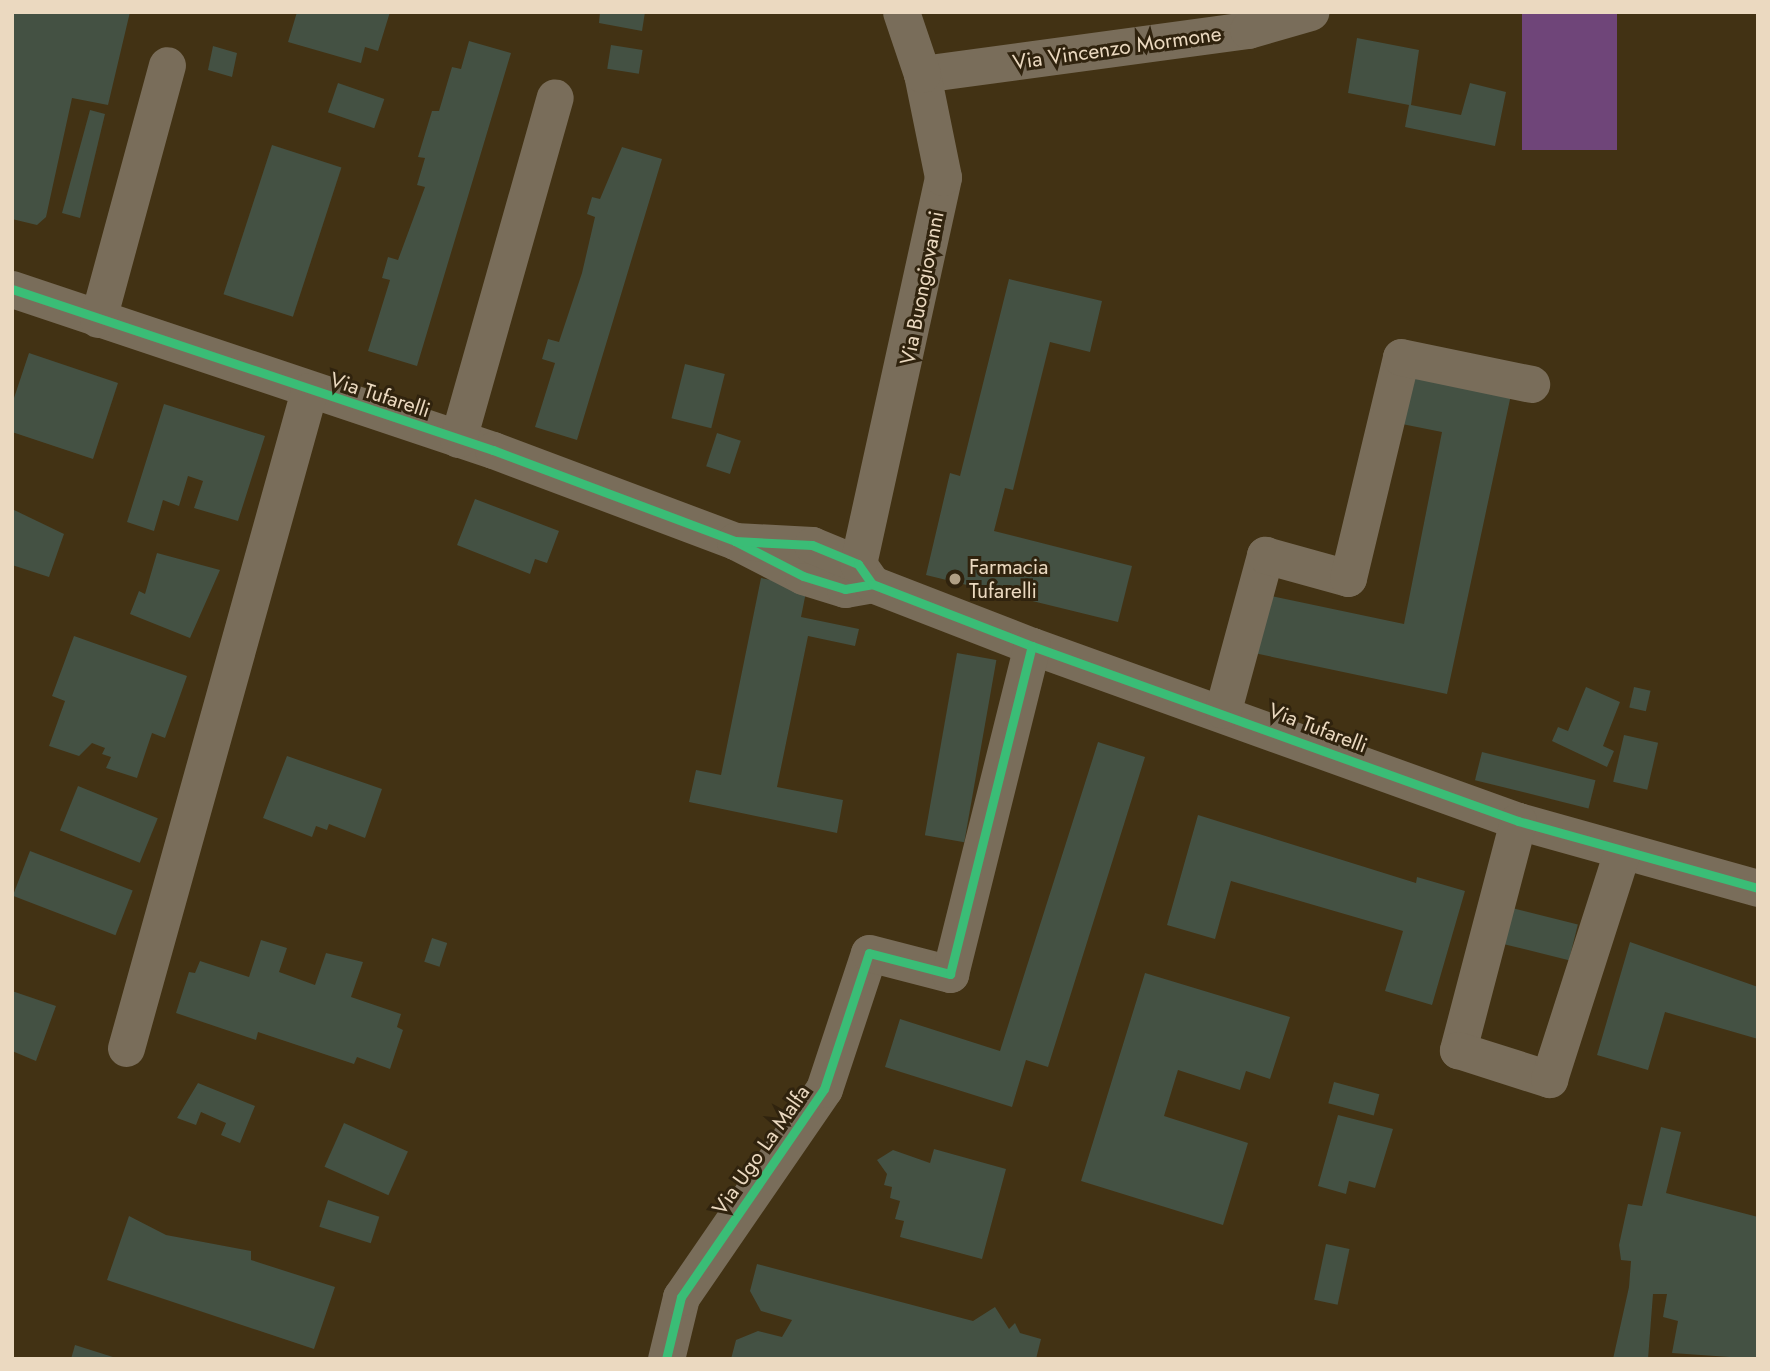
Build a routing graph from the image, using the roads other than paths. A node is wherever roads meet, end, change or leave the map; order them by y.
1 (901, 12) edge
2 (1310, 12) edge
3 (167, 65) dead end
4 (922, 74) junction
5 (555, 97) dead end
6 (12, 289) edge
7 (98, 319) junction
8 (1531, 384) dead end
9 (309, 391) junction
10 (458, 439) junction
11 (865, 574) junction
12 (1032, 646) junction
13 (1223, 710) junction
14 (1518, 821) junction
15 (1622, 852) junction
16 (1758, 888) edge
17 (126, 1048) dead end
18 (666, 1359) edge

1 - 4 street, Via Buongiovanni
2 - 4 street, Via Vincenzo Mormone
3 - 7 street
4 - 11 street, Via Buongiovanni
5 - 10 street
6 - 7 street, Via Tufarelli
7 - 9 street, Via Tufarelli
8 - 13 street
9 - 10 street, Via Tufarelli
9 - 17 street
10 - 11 street, Via Tufarelli
11 - 12 street, Via Tufarelli
12 - 13 street, Via Tufarelli
12 - 18 street, Via Ugo La Malfa
13 - 14 street, Via Tufarelli
14 - 15 street, Via Tufarelli
14 - 15 street
15 - 16 street, Via Tufarelli

